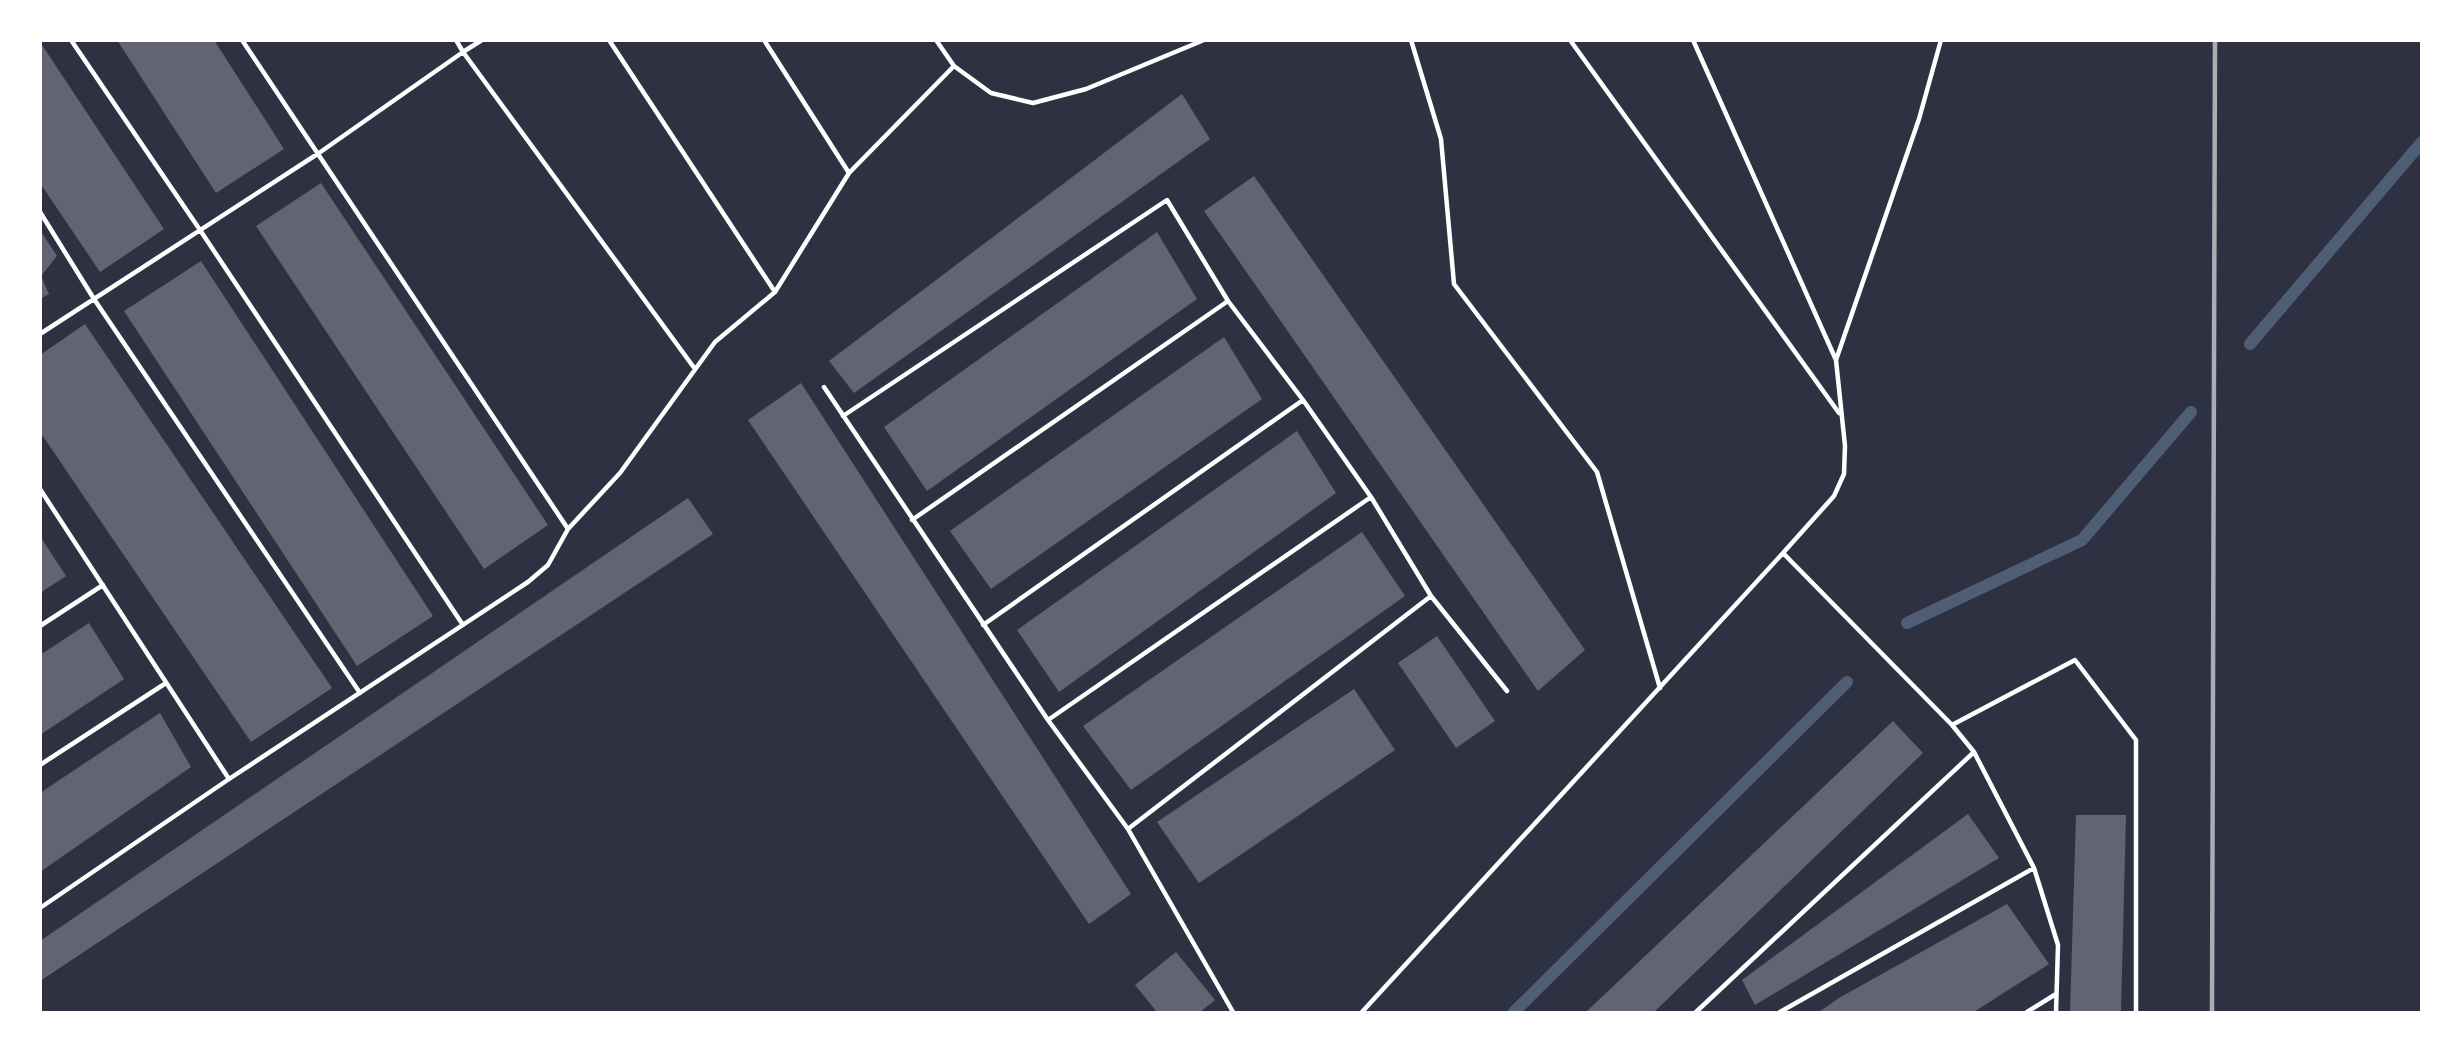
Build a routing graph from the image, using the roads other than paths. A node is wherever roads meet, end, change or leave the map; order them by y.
1 (70, 40) edge
2 (242, 40) edge
3 (456, 40) edge
4 (482, 40) edge
5 (609, 40) edge
6 (764, 40) edge
7 (936, 40) edge
8 (1204, 40) edge
9 (1411, 40) edge
10 (1570, 40) edge
11 (1693, 40) edge
12 (1941, 40) edge
13 (463, 52) junction
14 (954, 66) junction
15 (319, 153) junction
16 (849, 173) junction
17 (40, 212) edge
18 (200, 230) junction
19 (776, 292) junction
20 (94, 299) junction
21 (1228, 302) junction
22 (40, 334) edge
23 (1836, 360) junction
24 (695, 369) junction
25 (824, 387) dead end
26 (1303, 400) junction
27 (1840, 414) junction
28 (843, 416) junction
29 (40, 489) edge
30 (1371, 497) junction
31 (912, 520) junction
32 (568, 529) junction
33 (1783, 553) junction
34 (103, 585) junction
35 (1431, 596) junction
36 (463, 625) junction
37 (983, 625) junction
38 (40, 626) edge
39 (166, 683) junction
40 (1660, 688) junction
41 (1507, 691) dead end
42 (360, 693) junction
43 (1048, 720) junction
44 (1952, 725) junction
45 (1974, 752) junction
46 (40, 765) edge
47 (229, 779) junction
48 (1128, 829) junction
49 (2034, 867) junction
50 (40, 908) edge
51 (2056, 994) junction
52 (1233, 1012) edge
53 (1362, 1012) edge
54 (1696, 1012) edge
55 (1780, 1012) edge
56 (2027, 1012) edge
57 (2056, 1012) edge
58 (2136, 1012) edge

1 - 18 lane
2 - 15 lane
3 - 13 lane
4 - 13 lane
5 - 19 lane
6 - 16 lane
7 - 14 lane
8 - 14 lane
9 - 40 lane
10 - 27 lane
11 - 23 lane
12 - 23 lane
13 - 15 lane
13 - 24 lane
14 - 16 lane
15 - 18 lane
15 - 32 lane
16 - 19 lane
17 - 20 lane
18 - 20 lane
18 - 36 lane
19 - 24 lane
20 - 22 lane
20 - 42 lane
21 - 26 lane
21 - 28 lane
21 - 31 lane
23 - 27 lane
24 - 32 lane
25 - 28 lane
26 - 30 lane
26 - 37 lane
27 - 33 lane
28 - 31 lane
29 - 34 lane
30 - 35 lane
30 - 43 lane
31 - 37 lane
32 - 36 lane
33 - 40 lane
33 - 44 lane
34 - 38 lane
34 - 39 lane
35 - 41 lane
35 - 48 lane
36 - 42 lane
37 - 43 lane
39 - 46 lane
39 - 47 lane
40 - 53 lane
42 - 47 lane
43 - 48 lane
44 - 45 lane
44 - 58 lane
45 - 49 lane
45 - 54 lane
47 - 50 lane
48 - 52 lane
49 - 51 lane
49 - 55 lane
51 - 56 lane
51 - 57 lane

